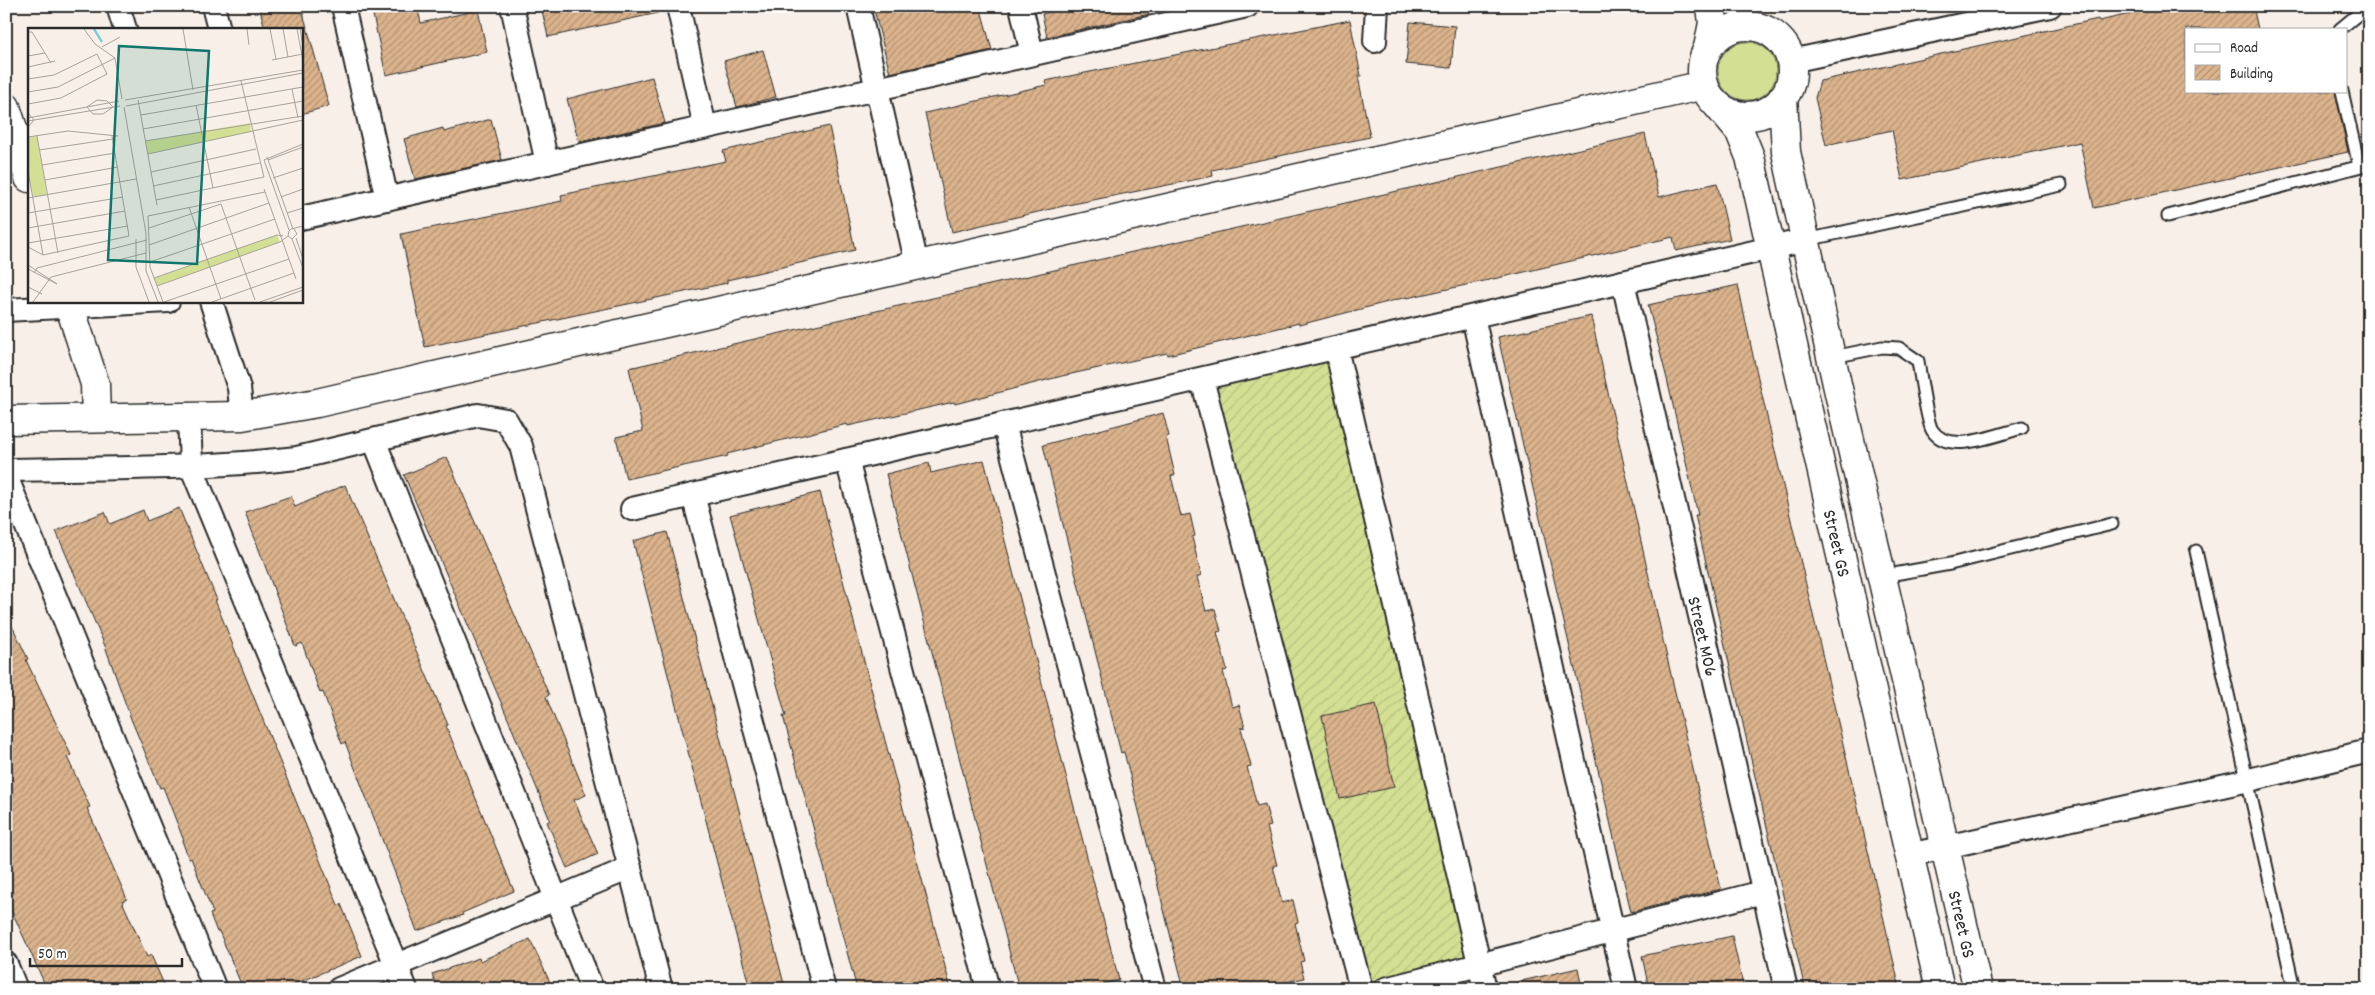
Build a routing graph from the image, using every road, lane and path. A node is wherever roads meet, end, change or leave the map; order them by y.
1 (118, 6) edge
2 (213, 6) edge
3 (342, 6) edge
4 (512, 6) edge
5 (678, 6) edge
6 (858, 6) edge
7 (1021, 6) edge
8 (1247, 6) edge
9 (1377, 6) edge
10 (1711, 6) edge
11 (1744, 6) edge
12 (2050, 6) edge
13 (2368, 6) edge
14 (1191, 12) edge
15 (125, 28) edge
16 (219, 28) edge
17 (2341, 28) edge
18 (1764, 30) junction
19 (1375, 41) dead end
20 (1708, 48) junction
21 (1032, 54) junction
22 (1791, 61) junction
23 (878, 89) junction
24 (2342, 92) edge
25 (1711, 96) junction
26 (1783, 98) junction
27 (6, 107) edge
28 (705, 127) junction
29 (547, 163) junction
30 (2364, 165) edge
31 (28, 175) edge
32 (2061, 185) dead end
33 (387, 199) junction
34 (2168, 216) dead end
35 (302, 218) edge
36 (1806, 240) junction
37 (1771, 248) junction
38 (917, 265) junction
39 (1623, 282) junction
40 (135, 302) edge
41 (211, 302) edge
42 (69, 304) edge
43 (6, 310) edge
44 (1473, 317) junction
45 (1336, 348) junction
46 (1833, 357) junction
47 (1202, 378) junction
48 (1839, 393) junction
49 (1805, 400) junction
50 (189, 416) junction
51 (242, 416) junction
52 (96, 418) junction
53 (6, 420) edge
54 (1004, 424) junction
55 (2022, 428) dead end
56 (374, 440) junction
57 (846, 460) junction
58 (191, 466) junction
59 (6, 470) edge
60 (6, 476) edge
61 (693, 495) junction
62 (632, 509) dead end
63 (2112, 524) dead end
64 (2196, 551) dead end
65 (1883, 576) junction
66 (1848, 586) junction
67 (2369, 751) edge
68 (2249, 780) junction
69 (1945, 847) junction
70 (1909, 855) junction
71 (630, 868) junction
72 (1763, 892) junction
73 (555, 898) junction
74 (1613, 930) junction
75 (6, 964) edge
76 (396, 965) junction
77 (1479, 965) junction
78 (16, 989) edge
79 (215, 989) edge
80 (339, 989) edge
81 (406, 989) edge
82 (592, 989) edge
83 (661, 989) edge
84 (824, 989) edge
85 (988, 989) edge
86 (1155, 989) edge
87 (1362, 989) edge
88 (1385, 989) edge
89 (1485, 989) edge
90 (1626, 989) edge
91 (1786, 989) edge
92 (1940, 989) edge
93 (1978, 989) edge
94 (2294, 989) edge

1 - 15 street
2 - 16 street
3 - 33 street
4 - 29 street
5 - 28 street
6 - 23 street
7 - 21 street
8 - 14 street
9 - 19 street
10 - 20 street
11 - 18 street
12 - 22 street
13 - 17 lane
14 - 21 street
18 - 20 street
18 - 22 street
20 - 25 street
21 - 23 street
22 - 26 street
23 - 28 street
23 - 38 street
24 - 30 lane
25 - 26 street
25 - 37 street, Street GS
25 - 38 street
26 - 36 street, Street GS
27 - 31 street
28 - 29 street
29 - 33 street
30 - 34 lane
32 - 36 lane
33 - 35 street
36 - 37 street
36 - 46 street, Street GS
37 - 39 street
37 - 49 street, Street GS
38 - 51 street
39 - 44 street
39 - 72 street, Street M06
40 - 42 street
41 - 51 street
42 - 43 street
42 - 52 street
44 - 45 street
44 - 74 street
45 - 47 street
45 - 77 street
46 - 48 street, Street GS
46 - 55 lane
47 - 54 street
47 - 87 street
48 - 49 street
48 - 65 street, Street GS
49 - 66 street, Street GS
50 - 51 street
50 - 52 street
50 - 58 street
52 - 53 street
54 - 57 street
54 - 86 street
56 - 58 street
56 - 71 street
56 - 73 street
57 - 61 street
57 - 85 street
58 - 59 street
58 - 76 street
60 - 79 street
61 - 62 street
61 - 84 street
63 - 65 lane
64 - 68 lane
65 - 66 street
65 - 69 street, Street GS
66 - 70 street, Street GS
67 - 68 street
68 - 69 street
68 - 94 lane
69 - 70 street
69 - 93 street, Street GS
70 - 92 street, Street GS
71 - 73 street
71 - 83 street
72 - 74 street
72 - 91 street, Street M06
73 - 76 street
73 - 82 street
74 - 77 street
74 - 90 street
75 - 78 street
76 - 80 street
76 - 81 street
77 - 88 street
77 - 89 street

